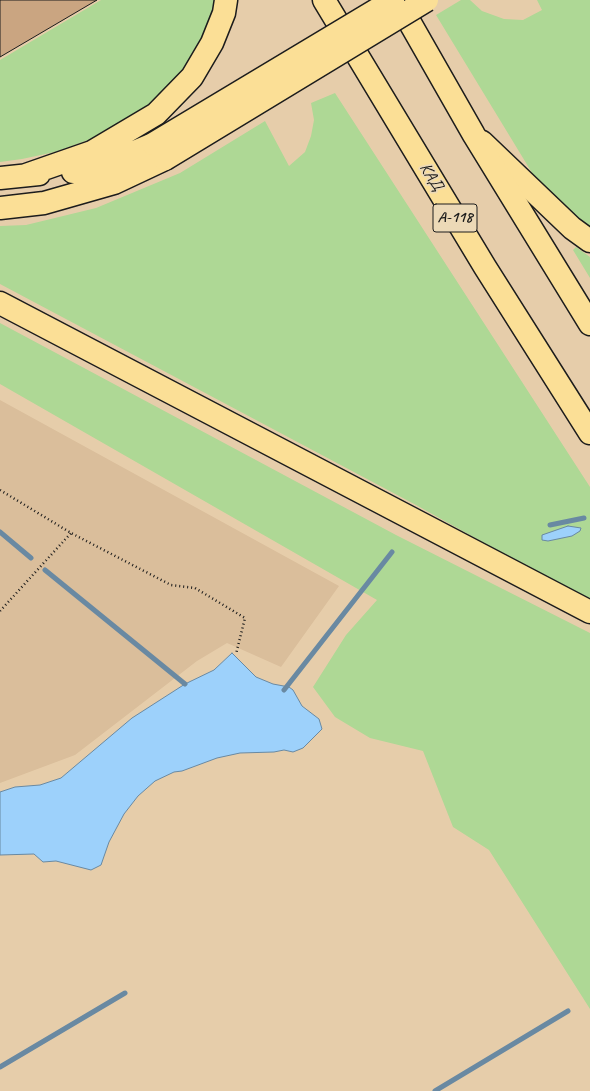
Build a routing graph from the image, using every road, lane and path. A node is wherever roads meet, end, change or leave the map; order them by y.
1 (226, 0) edge
2 (324, 0) edge
3 (392, 0) edge
4 (397, 0) edge
5 (427, 0) edge
6 (474, 134) junction
7 (159, 151) junction
8 (26, 175) junction
9 (0, 178) edge
10 (0, 208) edge
11 (590, 241) edge
12 (0, 303) edge
13 (590, 324) edge
14 (590, 433) edge
15 (0, 490) edge
16 (71, 533) junction
17 (0, 611) edge
18 (590, 612) edge
19 (236, 654) dead end

1 - 8 main road
2 - 14 main road, КАД / А-118
3 - 7 main road, bridge
4 - 6 main road
5 - 7 main road, bridge
6 - 11 main road
6 - 13 main road
7 - 8 main road
7 - 10 main road
8 - 9 main road
12 - 18 main road
15 - 16 path
16 - 17 path
16 - 19 path

